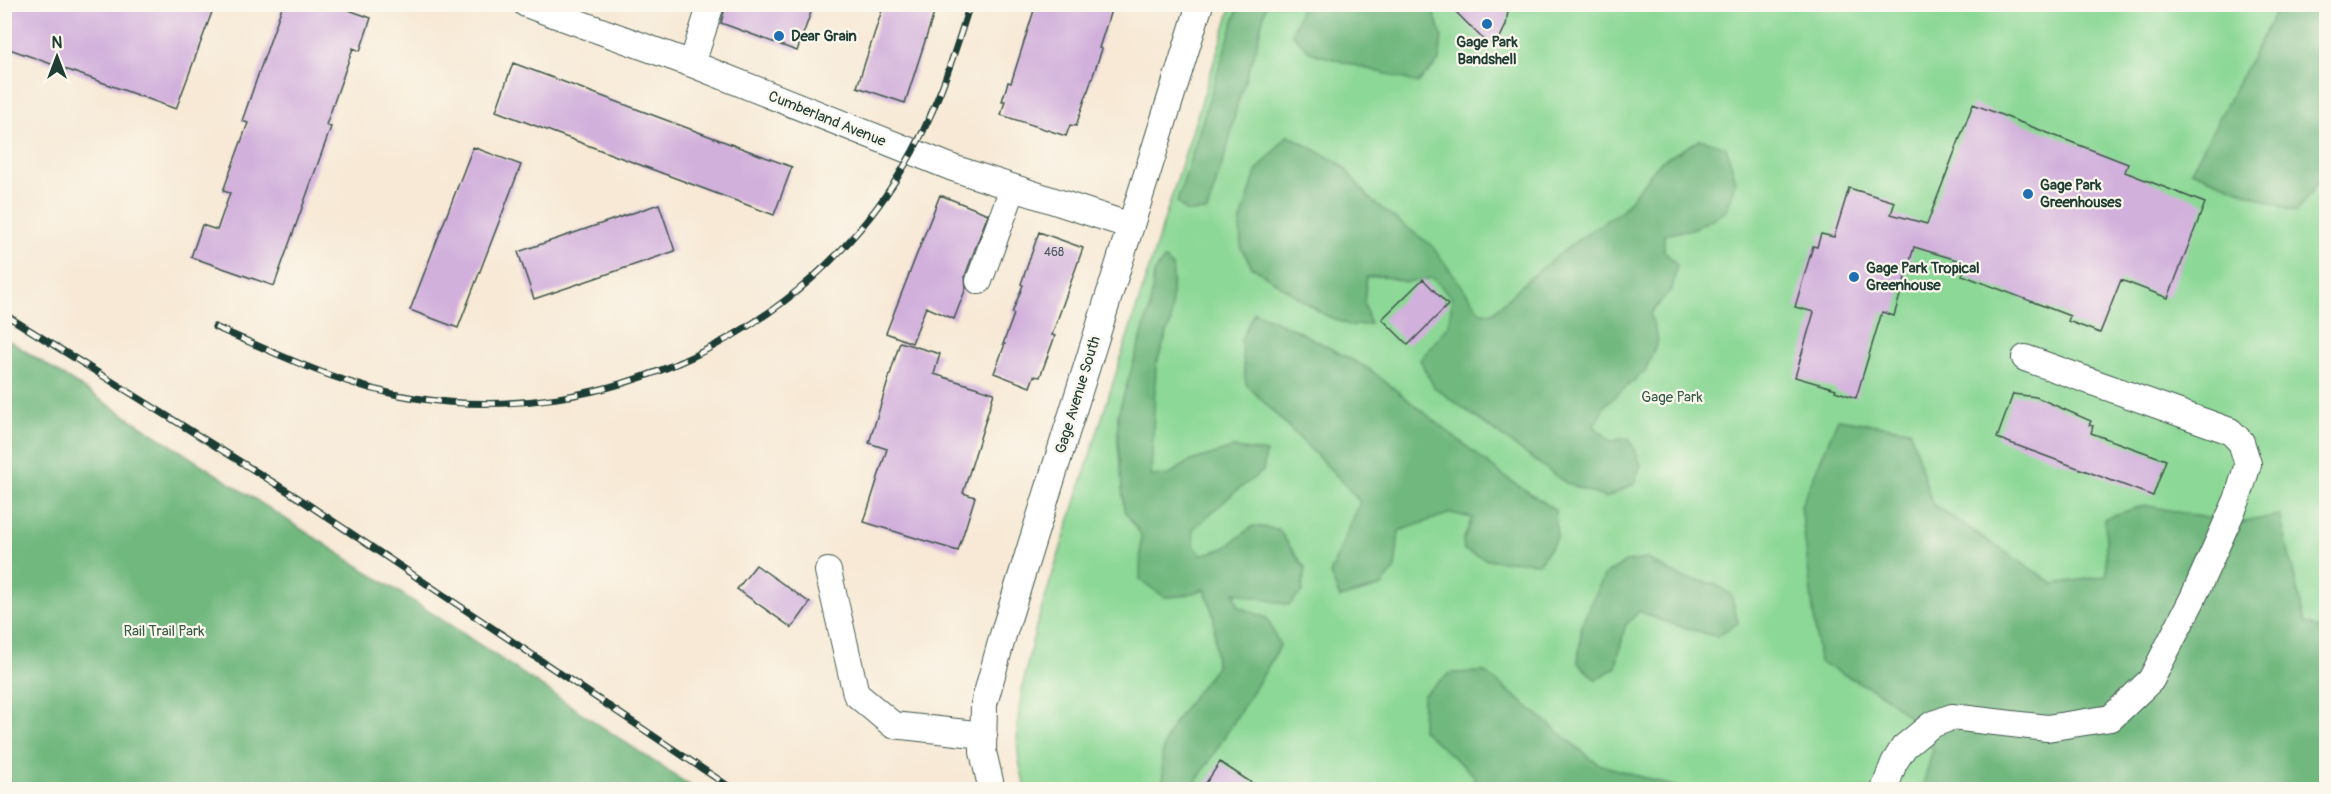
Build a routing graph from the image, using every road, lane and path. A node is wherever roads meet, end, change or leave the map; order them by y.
1 (526, 4) edge
2 (711, 4) edge
3 (1200, 4) edge
4 (557, 10) edge
5 (692, 64) junction
6 (1013, 188) junction
7 (1131, 226) junction
8 (979, 280) dead end
9 (2025, 358) dead end
10 (828, 571) dead end
11 (984, 735) junction
12 (992, 789) edge
13 (1884, 789) edge

1 - 4 street, Cumberland Avenue
2 - 5 street
3 - 7 street, Gage Avenue South
4 - 5 street, Cumberland Avenue
5 - 6 street, Cumberland Avenue
6 - 7 street, Cumberland Avenue
6 - 8 street
7 - 11 street, Gage Avenue South
9 - 13 street
10 - 11 street
11 - 12 street, Gage Avenue South

